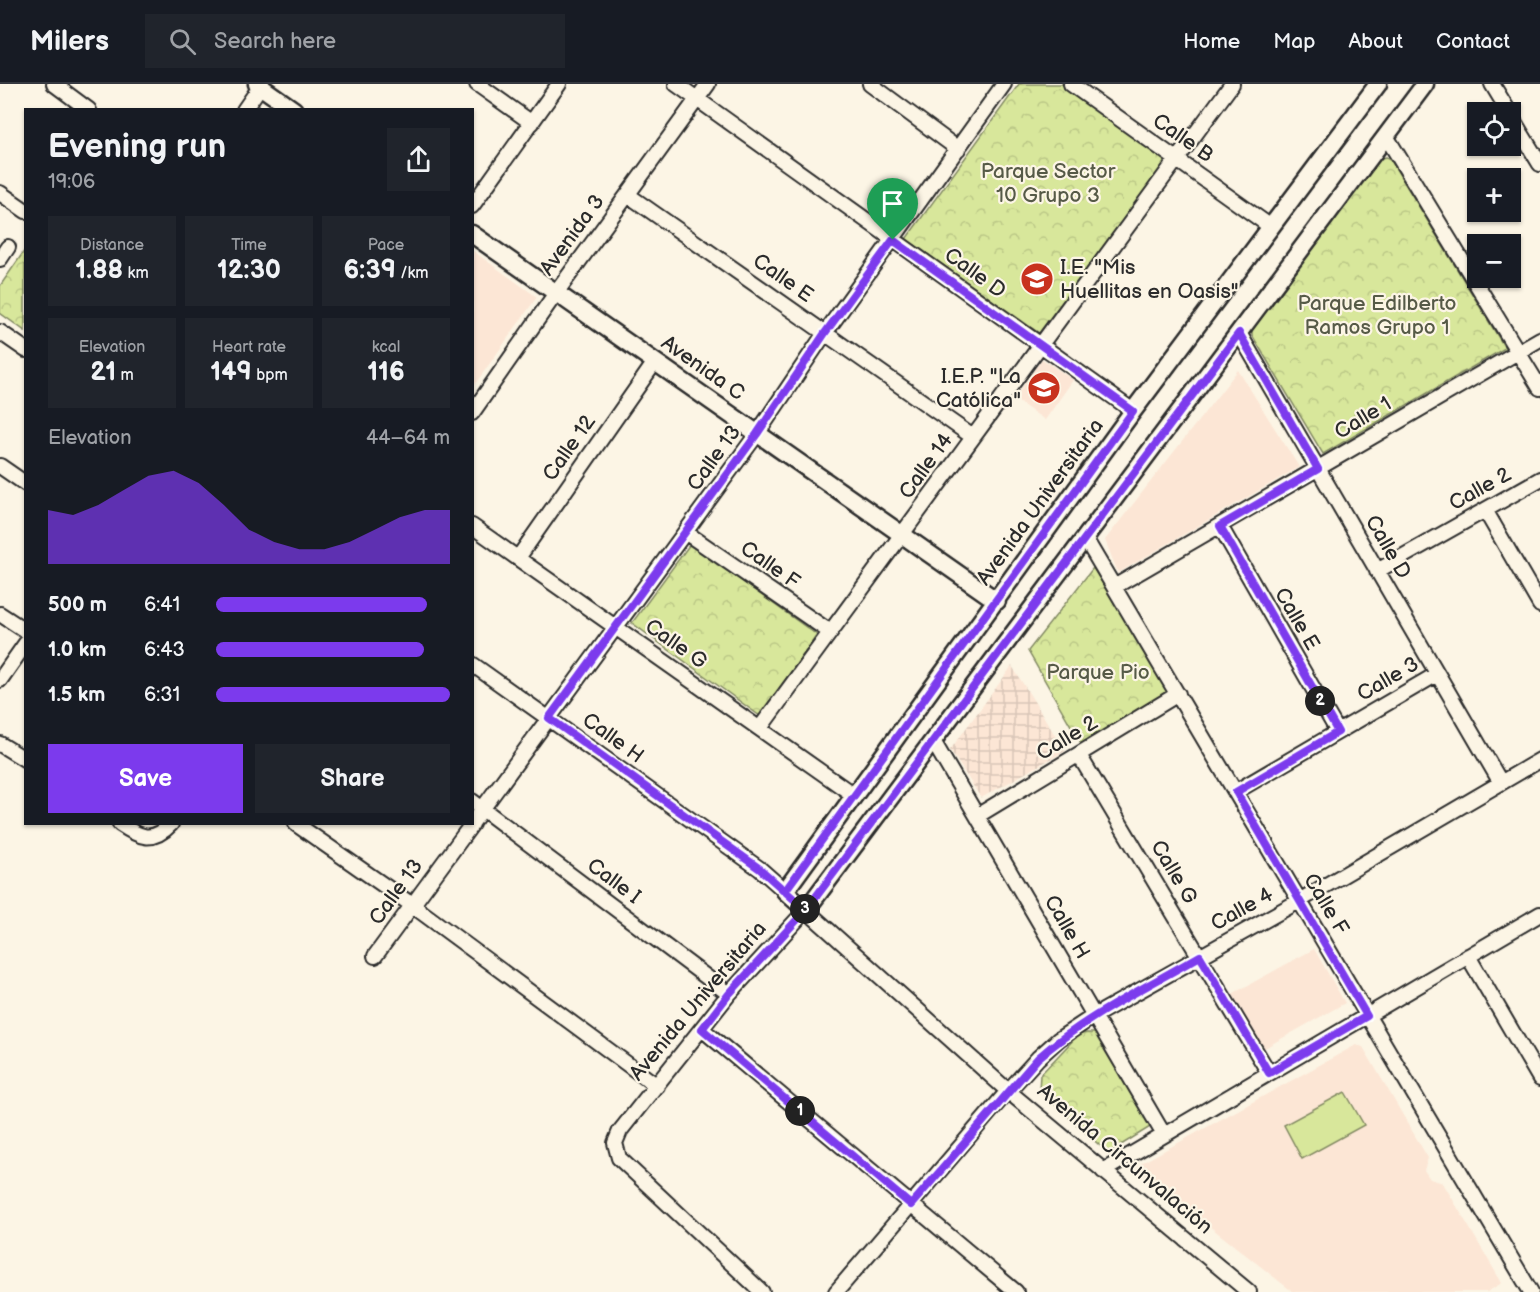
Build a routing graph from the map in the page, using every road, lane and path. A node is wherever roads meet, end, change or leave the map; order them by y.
1 (54, 84) edge
2 (477, 84) edge
3 (560, 84) edge
4 (676, 84) edge
5 (708, 84) edge
6 (870, 84) edge
7 (1004, 84) edge
8 (1071, 84) edge
9 (1232, 84) edge
10 (1378, 84) edge
11 (1425, 84) edge
12 (1492, 84) edge
13 (260, 85) edge
14 (698, 99) junction
15 (1503, 102) edge
16 (86, 108) edge
17 (245, 108) edge
18 (291, 108) edge
19 (532, 123) junction
20 (1521, 132) edge
21 (1386, 136) junction
22 (958, 149) junction
23 (1177, 159) junction
24 (1540, 164) edge
25 (0, 193) edge
26 (628, 195) junction
27 (474, 203) edge
28 (24, 210) edge
29 (1271, 227) junction
30 (474, 235) edge
31 (893, 240) junction
32 (8, 247) dead end
33 (0, 259) edge
34 (556, 293) junction
35 (0, 332) edge
36 (825, 333) junction
37 (1239, 333) junction
38 (1540, 339) edge
39 (1040, 345) junction
40 (24, 349) edge
41 (1516, 352) junction
42 (654, 362) junction
43 (1540, 388) edge
44 (474, 410) edge
45 (1133, 411) junction
46 (757, 434) junction
47 (974, 437) junction
48 (0, 466) edge
49 (1318, 469) junction
50 (1540, 479) edge
51 (24, 483) edge
52 (1485, 510) junction
53 (1220, 526) junction
54 (474, 527) edge
55 (685, 532) junction
56 (902, 534) junction
57 (1085, 538) junction
58 (518, 558) junction
59 (1377, 571) junction
60 (1114, 587) junction
61 (997, 601) junction
62 (1540, 606) edge
63 (0, 614) edge
64 (616, 627) junction
65 (24, 630) edge
66 (830, 632) junction
67 (24, 646) edge
68 (474, 665) edge
69 (1437, 674) junction
70 (0, 680) edge
71 (1178, 694) junction
72 (549, 718) junction
73 (760, 728) junction
74 (1338, 732) junction
75 (933, 741) junction
76 (0, 744) edge
77 (1079, 754) junction
78 (24, 759) edge
79 (1540, 760) edge
80 (1501, 783) junction
81 (1236, 792) junction
82 (855, 796) junction
83 (478, 805) edge
84 (977, 816) junction
85 (121, 825) edge
86 (170, 825) edge
87 (297, 825) edge
88 (471, 825) edge
89 (785, 891) junction
90 (1299, 901) junction
91 (411, 905) junction
92 (806, 910) junction
93 (1540, 914) edge
94 (375, 956) dead end
95 (1200, 956) junction
96 (1468, 956) junction
97 (729, 994) junction
98 (1094, 1016) junction
99 (1367, 1016) junction
100 (702, 1029) junction
101 (1269, 1073) junction
102 (1540, 1079) edge
103 (657, 1086) junction
104 (1008, 1091) junction
105 (1164, 1135) junction
106 (1103, 1171) junction
107 (911, 1205) junction
108 (762, 1292) edge
109 (836, 1292) edge
110 (1016, 1292) edge
111 (1249, 1292) edge
112 (1531, 1292) edge

1 - 16 street
2 - 19 street
3 - 19 street
4 - 14 street, Calle D
5 - 14 street, Avenida 3
6 - 22 street
7 - 22 street, Calle 13
8 - 23 street, Calle B
9 - 23 street, Calle 14
10 - 29 street, Avenida Universitaria
11 - 21 street, Avenida Universitaria
12 - 15 street
13 - 17 street
13 - 18 street
14 - 26 street, Avenida 3
14 - 31 street, Calle D
19 - 27 street
20 - 24 street
21 - 37 street, Avenida Universitaria
21 - 41 street
22 - 31 street, Calle 13
23 - 29 street, Calle B
23 - 39 street, Calle 14
25 - 28 street
26 - 34 street, Avenida 3
26 - 36 street, Calle E
29 - 45 street, Avenida Universitaria
30 - 34 street, Avenida C
31 - 36 street, Calle 13
31 - 39 street, Calle D
32 - 33 street
34 - 42 street, Avenida C
34 - 44 street, Avenida 3
35 - 40 street
36 - 46 street, Calle 13
36 - 47 street, Calle E
37 - 49 street, Calle D
37 - 57 street, Avenida Universitaria
38 - 41 street, Calle 1
39 - 45 street, Calle D
39 - 47 street, Calle 14
41 - 43 street
41 - 49 street, Calle 1
42 - 46 street, Avenida C
42 - 58 street, Calle 12
45 - 61 street, Avenida Universitaria
46 - 55 street, Calle 13
46 - 56 street, Avenida C
47 - 56 street, Calle 14
48 - 51 street
49 - 53 street, Calle 1
49 - 59 street, Calle D
50 - 52 street, Calle 2
52 - 59 street, Calle 2
52 - 62 street
53 - 60 street, Calle 1
53 - 74 street, Calle E
54 - 58 street, Calle G
55 - 64 street, Calle 13
55 - 66 street, Calle F
56 - 61 street, Avenida C
56 - 66 street, Calle 14
57 - 60 street, Calle F
57 - 75 street, Avenida Universitaria
58 - 64 street, Calle G
59 - 69 street, Calle D
60 - 71 street, Calle F
61 - 82 street, Avenida Universitaria
63 - 65 street
64 - 72 street, Calle 13
64 - 73 street, Calle G
66 - 73 street, Calle 14
67 - 70 street
68 - 72 street, Calle H
69 - 74 street, Calle 3
69 - 80 street, Calle D
71 - 77 street, Calle 2
71 - 81 street, Calle F
72 - 83 street, Calle 13
72 - 89 street, Calle H
73 - 82 street, Calle G
74 - 81 street, Calle 3
75 - 84 street, Calle H
75 - 92 street, Avenida Universitaria
76 - 78 street
77 - 84 street, Calle 2
77 - 95 street, Calle G
79 - 80 street, Calle 4
80 - 90 street, Calle 4
81 - 90 street, Calle F
82 - 89 street, Avenida Universitaria
83 - 97 street, Calle I
84 - 98 street, Calle H
85 - 86 street
87 - 91 street
88 - 91 street, Calle 13
89 - 92 street, Avenida Circunvalación
90 - 95 street, Calle 4
90 - 99 street, Calle F
91 - 94 street, Calle 13
91 - 103 street
92 - 97 street, Avenida Universitaria
92 - 104 street, Avenida Circunvalación
93 - 96 street
95 - 98 street, Calle 4
95 - 101 street, Calle G
96 - 99 street
96 - 102 street
97 - 100 street, Avenida Universitaria
98 - 104 street, Calle 4
98 - 105 street, Calle H
99 - 101 street
99 - 112 street, Calle F
100 - 103 street, Avenida Universitaria
100 - 107 street
101 - 105 street
103 - 108 street, Avenida Universitaria
104 - 106 street, Avenida Circunvalación
104 - 107 street, Calle 4
105 - 106 street
106 - 111 street, Avenida Circunvalación
107 - 109 street, Calle 4
107 - 110 street

